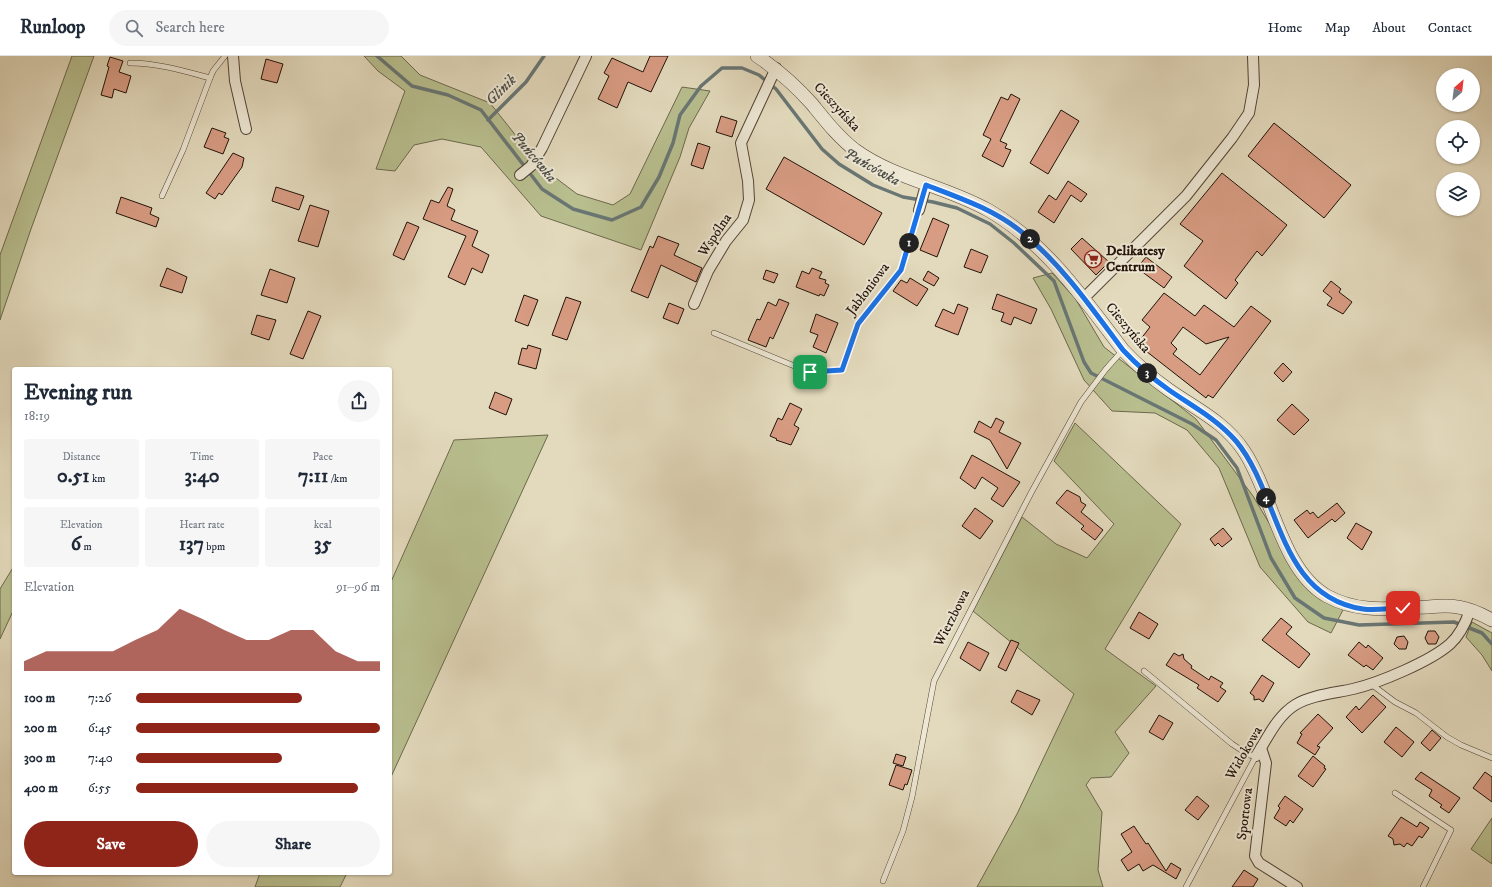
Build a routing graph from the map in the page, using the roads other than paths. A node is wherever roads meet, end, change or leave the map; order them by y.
1 (225, 56) edge
2 (233, 56) edge
3 (586, 56) edge
4 (757, 56) edge
5 (1253, 56) edge
6 (130, 63) dead end
7 (774, 72) junction
8 (210, 78) junction
9 (246, 129) dead end
10 (520, 175) dead end
11 (925, 190) junction
12 (162, 196) dead end
13 (918, 210) joint
14 (1083, 299) junction
15 (694, 304) dead end
16 (714, 334) dead end
17 (1123, 350) junction
18 (1468, 615) junction
19 (1492, 620) edge
20 (1144, 671) dead end
21 (1370, 683) junction
22 (1259, 752) junction
23 (1492, 758) edge
24 (1395, 793) dead end
25 (883, 881) dead end
26 (1186, 887) edge
27 (1297, 887) edge
28 (1423, 887) edge

1 - 8 lane
2 - 9 street
3 - 10 street
4 - 7 street, Cieszyńska
5 - 14 street
6 - 8 lane
7 - 11 street, Cieszyńska
7 - 15 street, Wspólna
8 - 12 lane
11 - 13 street
11 - 14 street, Cieszyńska
13 - 16 lane, Jabłoniowa
14 - 17 street, Cieszyńska
17 - 18 street, Cieszyńska
17 - 25 lane, Wierzbowa
18 - 19 street, Cieszyńska
18 - 21 street, Widokowa
20 - 22 lane
21 - 22 street, Widokowa
21 - 23 lane
22 - 26 lane, Widokowa
22 - 27 street, Sportowa
24 - 28 lane

